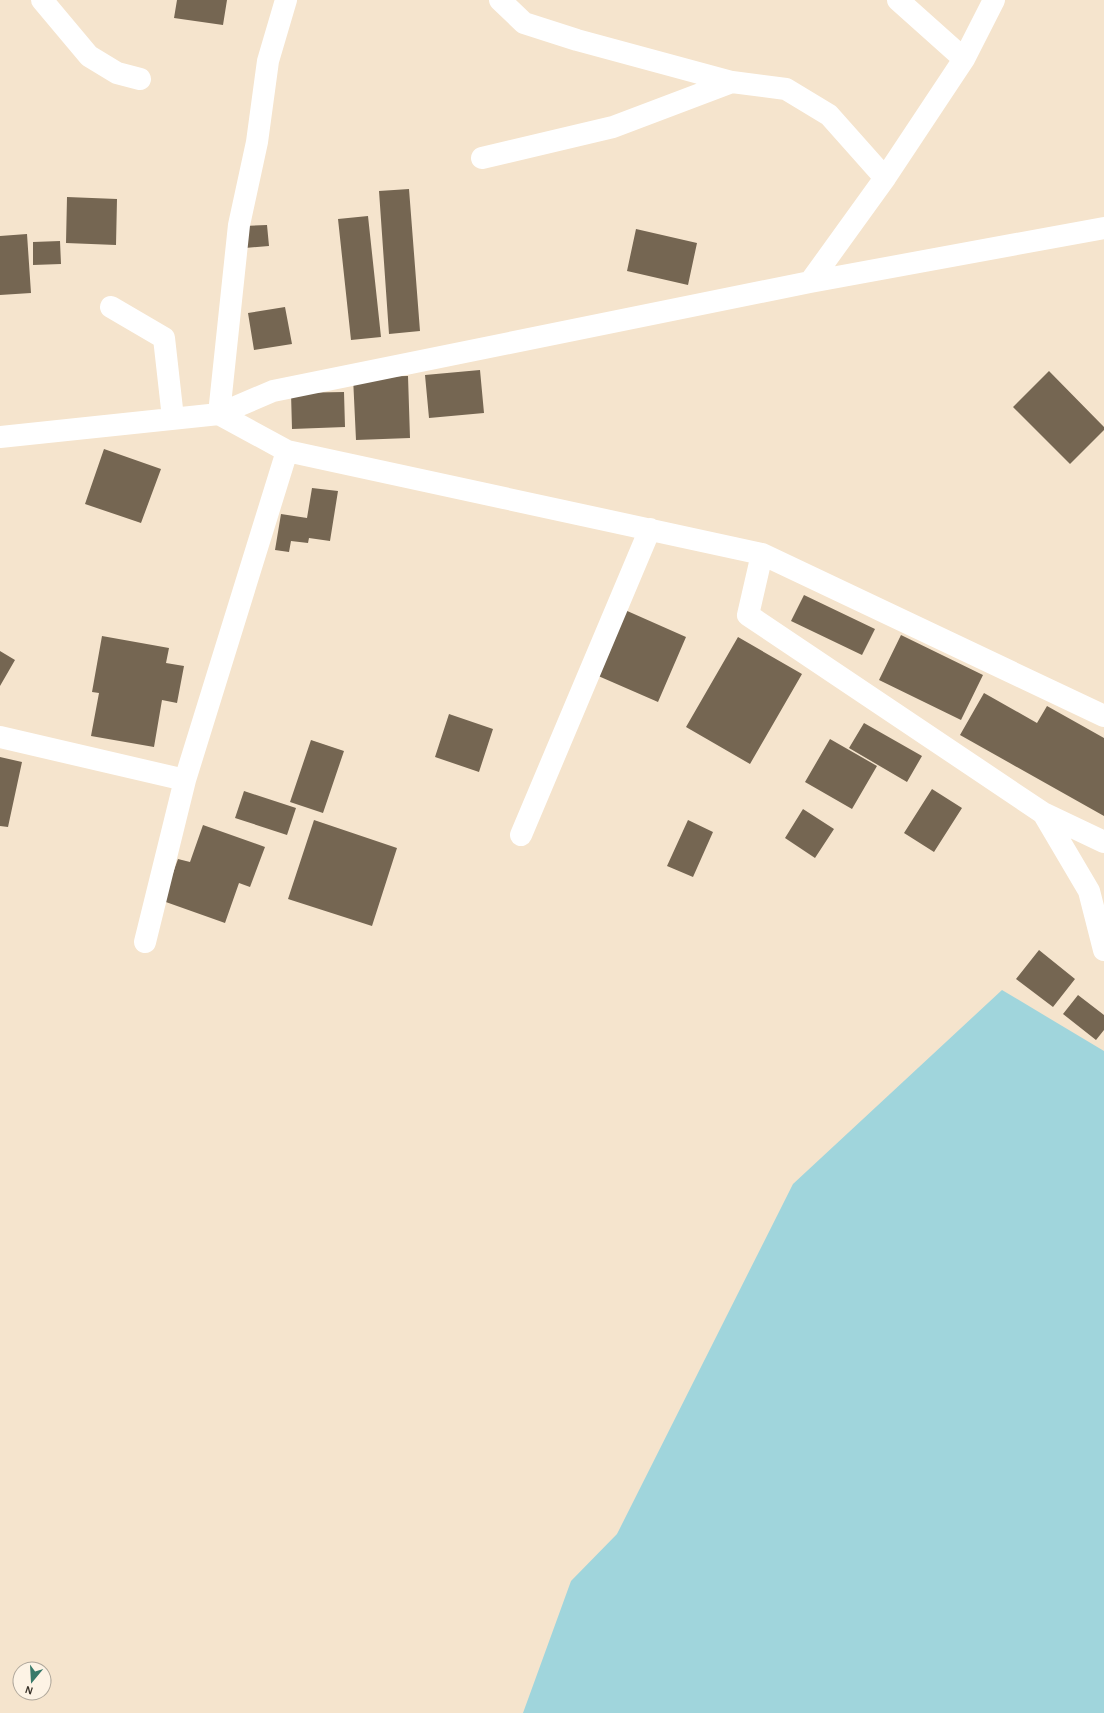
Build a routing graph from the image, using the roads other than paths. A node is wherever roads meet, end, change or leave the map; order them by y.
1 (42, 0) edge
2 (286, 0) edge
3 (500, 0) edge
4 (898, 0) edge
5 (994, 0) edge
6 (964, 59) junction
7 (140, 79) dead end
8 (732, 82) junction
9 (482, 158) dead end
10 (884, 178) junction
11 (1103, 229) edge
12 (810, 282) junction
13 (111, 307) dead end
14 (219, 414) junction
15 (173, 418) junction
16 (0, 437) edge
17 (287, 451) junction
18 (650, 529) junction
19 (762, 554) junction
20 (1104, 716) edge
21 (0, 737) edge
22 (185, 780) junction
23 (1043, 812) junction
24 (521, 835) dead end
25 (1104, 842) edge
26 (145, 942) dead end
27 (1104, 950) edge

1 - 7 street
2 - 14 street
3 - 8 street
4 - 6 street
5 - 6 street
6 - 10 street
8 - 9 street
8 - 10 street
10 - 12 street
11 - 12 street
12 - 14 street
13 - 15 street
14 - 15 street
14 - 17 street
15 - 16 street
17 - 18 street
17 - 22 street
18 - 19 street
18 - 24 street
19 - 20 street
19 - 23 street
21 - 22 street
22 - 26 street
23 - 25 street
23 - 27 street

